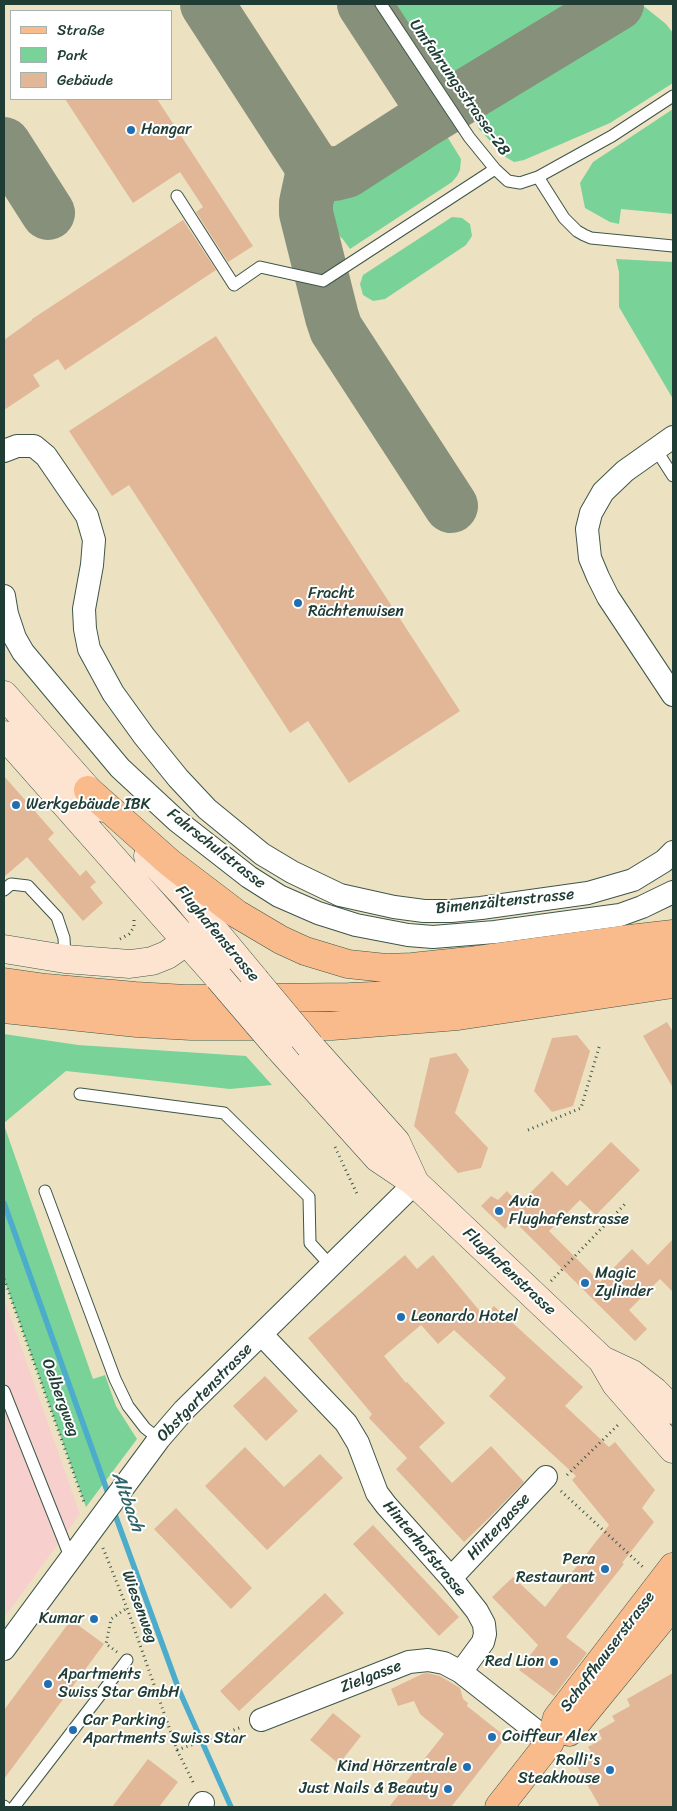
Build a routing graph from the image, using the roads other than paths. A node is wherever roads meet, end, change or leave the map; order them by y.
1 (381, 4) edge
2 (673, 96) edge
3 (496, 169) junction
4 (538, 177) junction
5 (177, 196) dead end
6 (673, 246) edge
7 (664, 442) edge
8 (4, 451) edge
9 (673, 476) edge
10 (4, 596) edge
11 (4, 695) edge
12 (673, 695) edge
13 (4, 735) edge
14 (88, 790) junction
15 (673, 852) edge
16 (4, 890) edge
17 (673, 892) edge
18 (209, 924) junction
19 (673, 934) edge
20 (187, 942) junction
21 (4, 949) edge
22 (673, 956) edge
23 (65, 959) junction
24 (4, 982) edge
25 (673, 984) edge
26 (4, 1009) edge
27 (80, 1094) dead end
28 (415, 1183) junction
29 (45, 1191) dead end
30 (331, 1266) junction
31 (262, 1335) junction
32 (602, 1360) junction
33 (4, 1391) edge
34 (673, 1410) edge
35 (159, 1439) junction
36 (673, 1449) edge
37 (551, 1481) road end
38 (71, 1559) junction
39 (673, 1567) edge
40 (451, 1578) junction
41 (673, 1604) edge
42 (4, 1649) edge
43 (127, 1660) road end
44 (461, 1672) junction
45 (262, 1720) road end
46 (550, 1742) junction
47 (14, 1807) edge
48 (499, 1807) edge

1 - 3 lane, Umfahrungsstrasse-28
2 - 4 lane, Umfahrungsstrasse-28
3 - 4 lane, Umfahrungsstrasse-28
3 - 5 lane
4 - 6 lane
7 - 9 lane
7 - 12 street
8 - 15 street, Bimenzältenstrasse
10 - 17 street, Fahrschulstrasse
11 - 14 main road, Flughafenstrasse
13 - 20 main road, Flughafenstrasse
14 - 18 main road, Flughafenstrasse
14 - 19 main road
16 - 23 lane
18 - 20 main road
18 - 28 main road, Flughafenstrasse, bridge
20 - 23 main road
20 - 28 main road, Flughafenstrasse, bridge
21 - 23 main road
22 - 24 main road
25 - 26 main road
27 - 30 lane
28 - 30 street, Obstgartenstrasse
28 - 32 main road, Flughafenstrasse
29 - 35 lane
30 - 31 street, Obstgartenstrasse
31 - 35 street, Obstgartenstrasse
31 - 40 street, Hinterhofstrasse
32 - 34 main road, Flughafenstrasse
32 - 36 main road, Flughafenstrasse
33 - 38 lane
35 - 38 street, Obstgartenstrasse
37 - 40 street, Hintergasse
38 - 42 street, Obstgartenstrasse
39 - 46 main road, Schaffhauserstrasse
40 - 44 street, Hinterhofstrasse
41 - 46 main road, Schaffhauserstrasse
43 - 47 lane
44 - 45 street, Zielgasse
44 - 46 street, Zielgasse
46 - 48 main road, Schaffhauserstrasse

